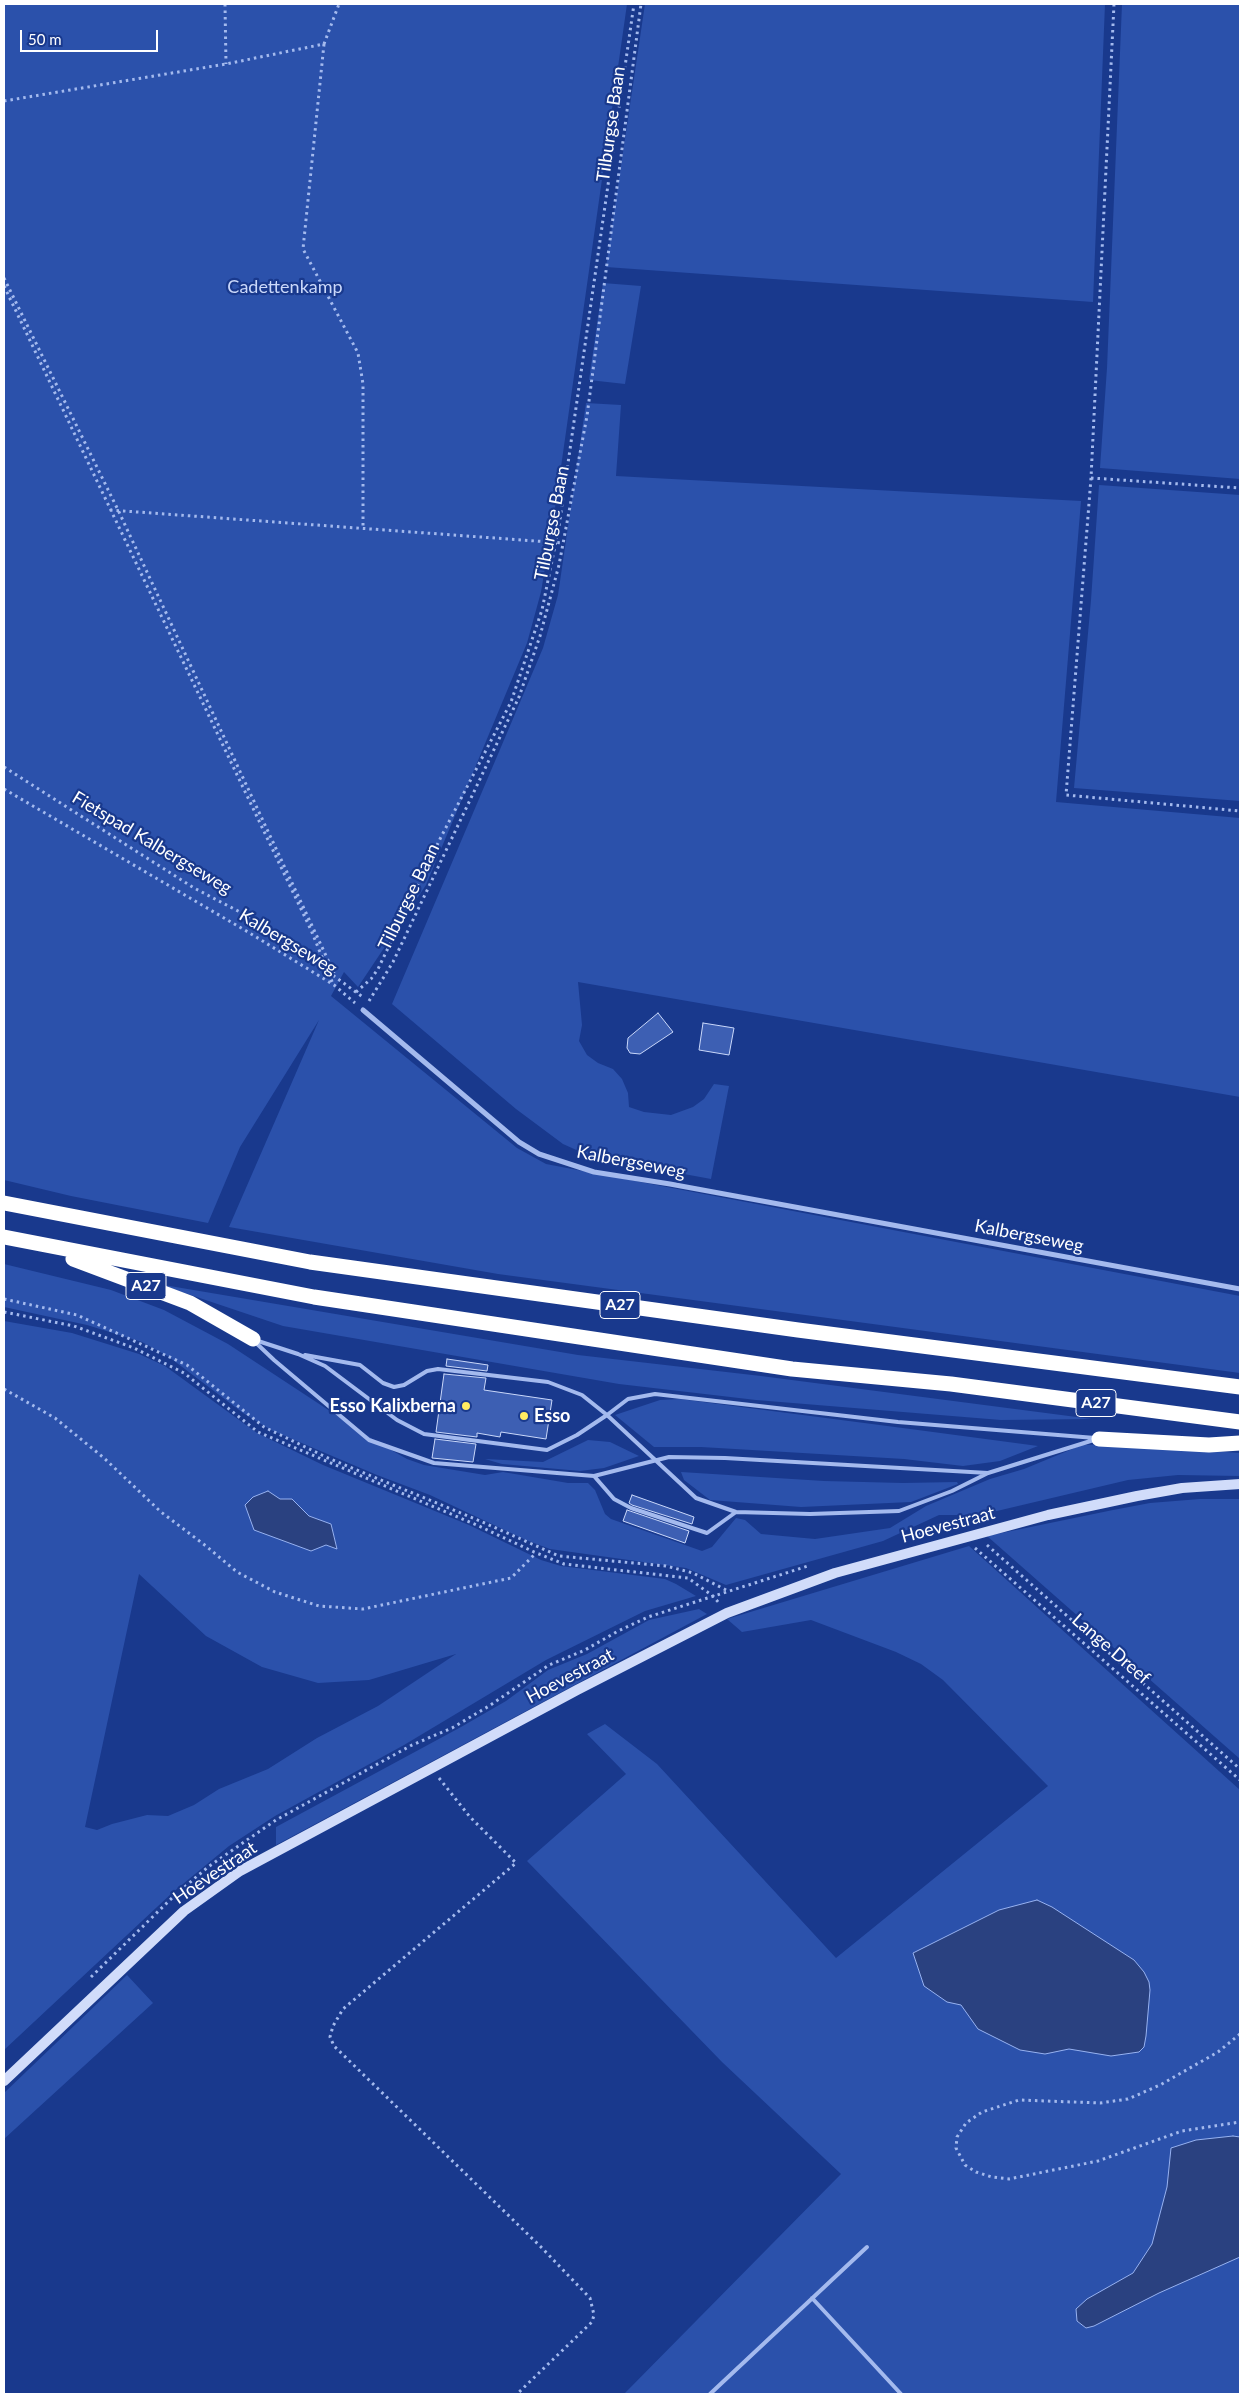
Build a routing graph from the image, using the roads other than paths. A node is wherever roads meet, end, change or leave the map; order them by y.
1 (363, 1010) road end
2 (4, 1203) edge
3 (4, 1237) edge
4 (34, 1244) junction
5 (1240, 1289) edge
6 (253, 1339) junction
7 (298, 1354) junction
8 (1240, 1387) edge
9 (607, 1414) junction
10 (1240, 1422) edge
11 (1099, 1439) junction
12 (1240, 1443) edge
13 (654, 1460) junction
14 (988, 1473) junction
15 (594, 1476) junction
16 (1240, 1484) edge
17 (736, 1512) junction
18 (4, 2081) edge
19 (867, 2247) dead end
20 (812, 2298) junction
21 (710, 2394) edge
22 (901, 2394) edge

1 - 5 street, Kalbergseweg
2 - 8 highway, A27
3 - 4 highway, A27
4 - 6 highway, A27
4 - 10 highway, A27
6 - 7 lane, A27
6 - 15 lane, A27
7 - 9 lane, A27
7 - 9 lane, A27
9 - 11 lane, A27
9 - 13 lane, A27
11 - 12 highway, A27
11 - 14 lane, A27
13 - 14 lane, A27
13 - 15 lane, A27
13 - 17 lane, A27
14 - 17 lane, A27
15 - 17 lane
16 - 18 street, Hoevestraat
19 - 20 lane
20 - 21 lane
20 - 22 lane

